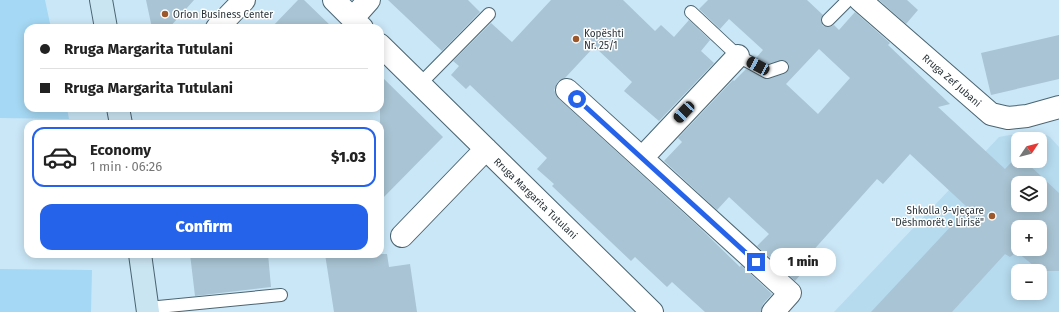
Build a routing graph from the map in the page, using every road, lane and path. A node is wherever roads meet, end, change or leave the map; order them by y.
1 (102, 0) edge
2 (244, 0) edge
3 (334, 0) edge
4 (370, 0) edge
5 (848, 0) edge
6 (860, 0) edge
7 (691, 12) dead end
8 (489, 14) dead end
9 (828, 20) dead end
10 (357, 23) edge
11 (105, 24) edge
12 (221, 24) edge
13 (384, 49) edge
14 (738, 56) junction
15 (782, 68) dead end
16 (420, 84) junction
17 (567, 90) dead end
18 (1059, 107) edge
19 (486, 149) junction
20 (642, 158) junction
21 (402, 236) dead end
22 (141, 258) edge
23 (281, 295) dead end
24 (148, 310) edge
25 (652, 312) edge
26 (773, 312) edge

1 - 11 street
2 - 12 street
3 - 10 street
4 - 10 street
5 - 9 lane
6 - 18 street, Rruga Zef Jubani
7 - 14 lane
8 - 16 lane
13 - 16 street, Rruga Margarita Tutulani
14 - 15 lane
14 - 20 street
16 - 19 street, Rruga Margarita Tutulani
17 - 20 street
19 - 21 street
19 - 25 street, Rruga Margarita Tutulani
20 - 26 street
22 - 24 street
23 - 24 lane

